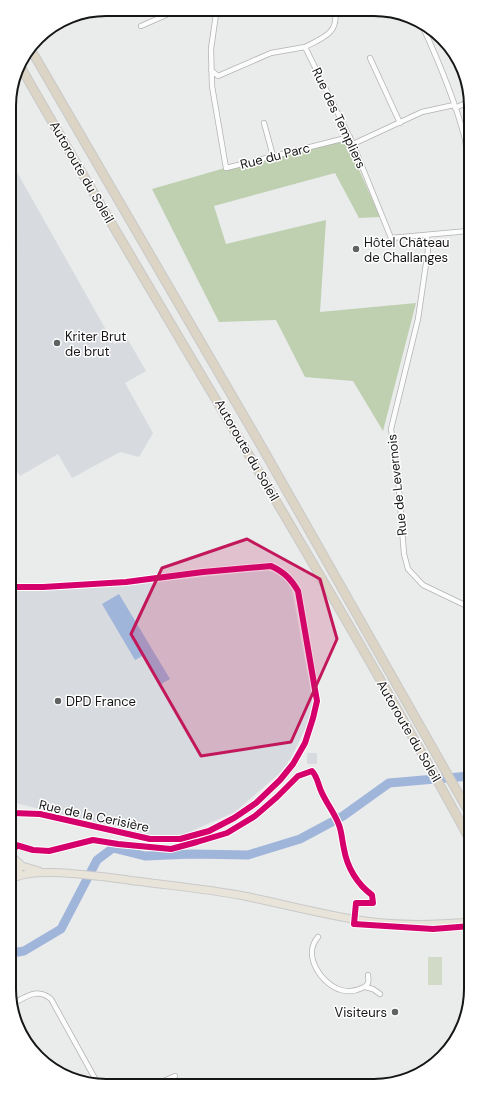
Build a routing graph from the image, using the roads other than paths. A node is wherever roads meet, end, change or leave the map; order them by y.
1 (164, 16) edge
2 (216, 16) edge
3 (336, 16) edge
4 (141, 26) dead end
5 (425, 32) edge
6 (305, 47) junction
7 (33, 53) edge
8 (370, 58) dead end
9 (212, 70) junction
10 (23, 71) edge
11 (464, 103) edge
12 (454, 106) junction
13 (264, 123) dead end
14 (400, 123) junction
15 (350, 137) junction
16 (464, 137) edge
17 (353, 144) junction
18 (273, 156) junction
19 (464, 231) edge
20 (426, 235) junction
21 (16, 587) edge
22 (464, 605) edge
23 (464, 804) edge
24 (16, 812) edge
25 (464, 829) edge
26 (16, 860) edge
27 (16, 863) edge
28 (43, 873) junction
29 (16, 875) edge
30 (16, 877) edge
31 (464, 922) edge
32 (318, 938) dead end
33 (368, 975) dead end
34 (365, 987) junction
35 (380, 994) dead end
36 (17, 1002) edge
37 (175, 1076) dead end
38 (95, 1078) edge
39 (168, 1079) edge

1 - 4 street
2 - 9 street
3 - 6 street
5 - 12 street
6 - 9 street
6 - 15 street, Rue des Templiers
7 - 23 highway, Autoroute du Soleil
8 - 14 street
9 - 18 street, Rue du Parc
10 - 25 highway, Autoroute du Soleil
11 - 12 street
12 - 14 street
12 - 16 street
13 - 18 street
14 - 17 street
15 - 17 street, Rue des Templiers
15 - 18 street, Rue du Parc
17 - 20 street, Rue des Templiers
19 - 20 street
20 - 22 street, Rue de Levernois
21 - 24 street, Rue de la Cerisière
26 - 28 main road
27 - 29 main road
28 - 30 main road
28 - 31 main road
32 - 34 street
33 - 34 street
34 - 35 street
36 - 38 street
37 - 39 street

